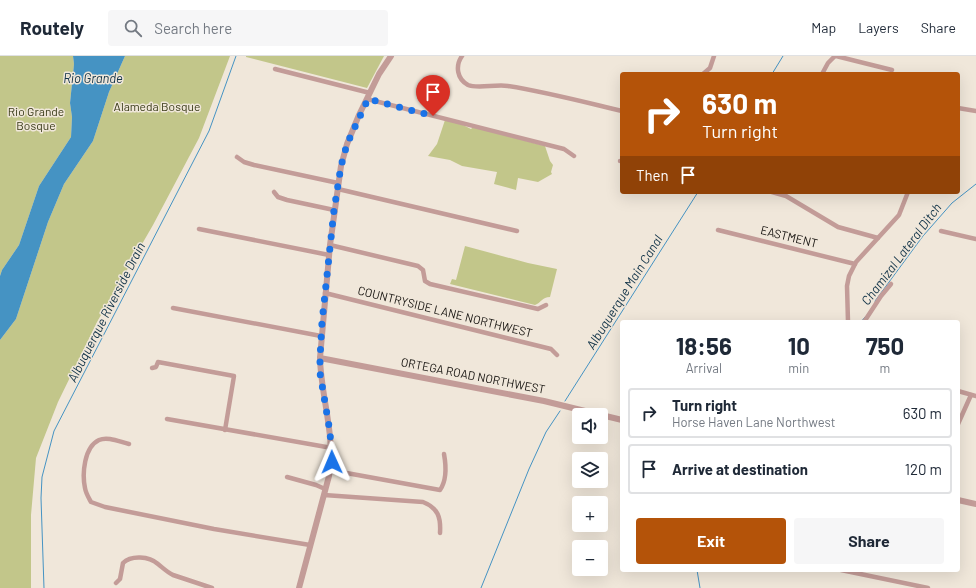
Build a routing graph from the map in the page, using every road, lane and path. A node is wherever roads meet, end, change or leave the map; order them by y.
1 (391, 56) edge
2 (462, 56) edge
3 (714, 56) edge
4 (835, 56) edge
5 (275, 69) dead end
6 (892, 70) dead end
7 (705, 72) edge
8 (823, 72) edge
9 (369, 96) junction
10 (960, 108) edge
11 (620, 111) edge
12 (976, 111) edge
13 (574, 156) dead end
14 (237, 157) dead end
15 (338, 186) junction
16 (274, 192) dead end
17 (779, 194) edge
18 (907, 194) edge
19 (334, 210) junction
20 (199, 229) dead end
21 (718, 230) dead end
22 (517, 231) dead end
23 (941, 231) dead end
24 (878, 238) junction
25 (976, 239) edge
26 (330, 245) junction
27 (329, 255) junction
28 (855, 264) junction
29 (891, 284) dead end
30 (325, 293) junction
31 (546, 305) dead end
32 (173, 308) dead end
33 (848, 320) edge
34 (865, 320) edge
35 (321, 336) junction
36 (557, 355) dead end
37 (320, 358) junction
38 (152, 368) dead end
39 (960, 392) edge
40 (974, 396) edge
41 (167, 420) dead end
42 (620, 420) edge
43 (960, 420) edge
44 (225, 430) junction
45 (129, 444) dead end
46 (332, 448) junction
47 (444, 454) dead end
48 (330, 470) junction
49 (287, 477) dead end
50 (324, 492) junction
51 (960, 500) edge
52 (976, 504) edge
53 (440, 533) dead end
54 (310, 545) junction
55 (851, 572) edge
56 (116, 583) dead end
57 (212, 588) edge
58 (298, 588) edge
59 (928, 588) edge

1 - 9 street
2 - 11 street
3 - 7 street
4 - 6 street
4 - 8 street
5 - 9 street
9 - 13 street
9 - 15 street
10 - 12 street
14 - 15 street
15 - 19 street
15 - 22 street
16 - 19 street
17 - 24 street
18 - 24 street
19 - 26 street
20 - 27 street
21 - 28 street, EASTMENT
23 - 25 street
24 - 28 street
26 - 27 street
26 - 31 street
27 - 30 street
28 - 33 street
29 - 34 street
30 - 35 street
30 - 36 street, COUNTRYSIDE LANE NORTHWEST
32 - 35 street
35 - 37 street
37 - 42 street, ORTEGA ROAD NORTHWEST
37 - 46 street
38 - 44 street
39 - 40 street
40 - 43 street
41 - 44 street
44 - 46 street
45 - 54 street
46 - 48 street
47 - 48 street
48 - 50 street
49 - 50 street
50 - 53 street
50 - 54 street
51 - 52 street
54 - 58 street
55 - 59 street
56 - 57 street

